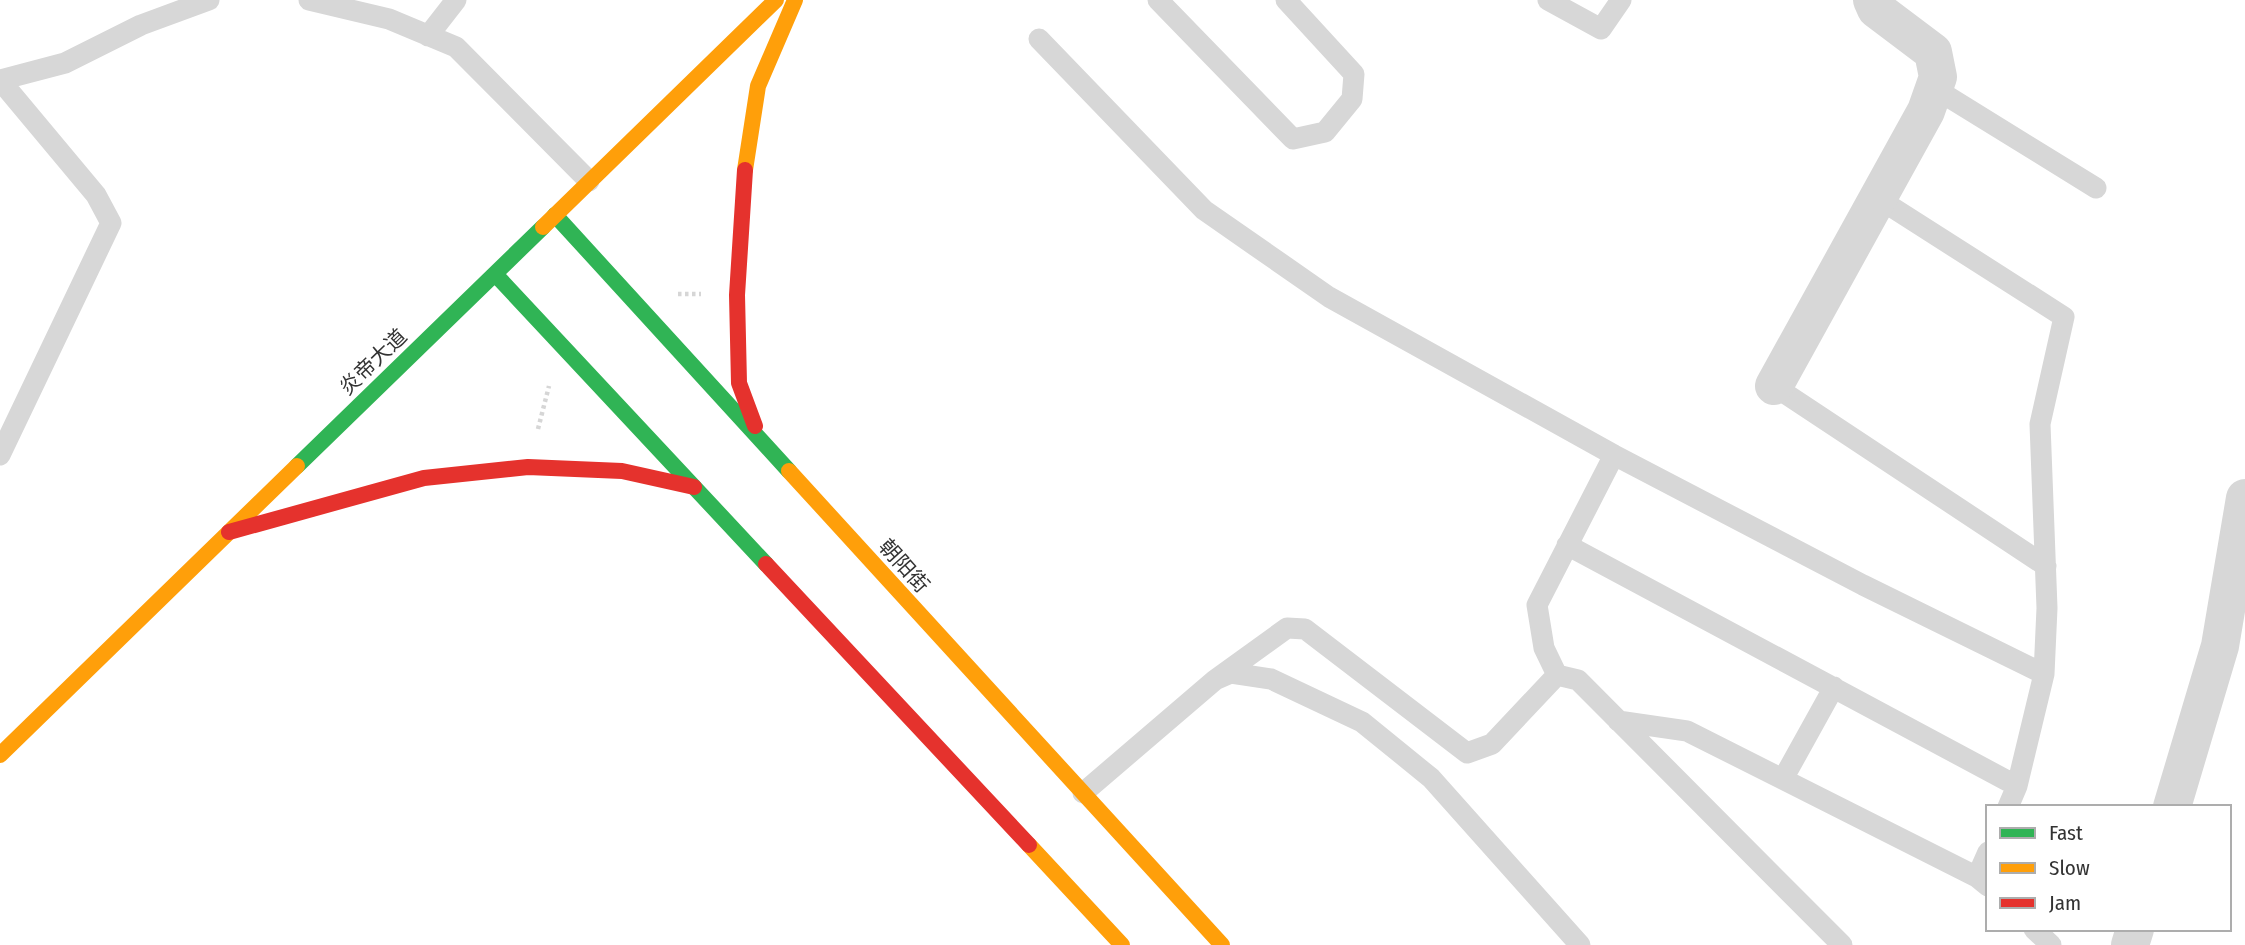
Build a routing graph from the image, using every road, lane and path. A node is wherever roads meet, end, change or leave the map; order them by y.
1 (209, 0) edge
2 (309, 0) edge
3 (456, 0) edge
4 (776, 0) edge
5 (795, 0) edge
6 (1158, 0) edge
7 (1286, 0) edge
8 (1548, 0) edge
9 (1621, 0) edge
10 (1871, 0) edge
11 (428, 36) junction
12 (1039, 39) dead end
13 (0, 80) edge
14 (1934, 88) junction
15 (589, 181) junction
16 (2096, 188) dead end
17 (1876, 197) junction
18 (555, 215) junction
19 (495, 274) junction
20 (560, 343) junction
21 (1774, 386) joint
22 (759, 438) junction
23 (0, 455) edge
24 (1614, 455) junction
25 (528, 467) junction
26 (694, 486) junction
27 (2245, 498) edge
28 (229, 532) junction
29 (1567, 545) junction
30 (2240, 565) edge
31 (2046, 566) junction
32 (2044, 674) junction
33 (1557, 675) junction
34 (1215, 680) junction
35 (1835, 687) junction
36 (1618, 721) junction
37 (0, 755) edge
38 (1783, 779) junction
39 (2017, 786) junction
40 (1083, 793) junction
41 (2009, 805) edge
42 (2173, 805) edge
43 (1986, 862) edge
44 (1982, 881) edge
45 (2036, 931) edge
46 (1122, 945) edge
47 (1222, 945) edge
48 (1580, 945) edge
49 (1842, 945) edge
50 (2051, 945) edge

1 - 13 lane
2 - 11 lane
3 - 11 lane
4 - 15 street, 炎帝大道
5 - 22 street
6 - 7 lane
8 - 9 lane
10 - 14 street
11 - 15 lane
12 - 24 lane
13 - 23 lane
14 - 16 lane
14 - 17 street
15 - 18 street, 炎帝大道
17 - 21 street
17 - 31 lane
18 - 19 street, 炎帝大道
18 - 22 street, 朝阳街
19 - 20 street
19 - 28 street, 炎帝大道
20 - 25 path
20 - 26 street
21 - 31 lane
22 - 40 street, 朝阳街
24 - 29 lane
24 - 32 lane
25 - 26 street
25 - 28 street
26 - 46 street
27 - 30 street
28 - 37 street, 炎帝大道
29 - 33 lane
29 - 35 lane
30 - 42 street
31 - 32 lane
32 - 39 lane
33 - 34 lane
33 - 36 lane
34 - 40 lane
34 - 48 lane
35 - 38 lane
35 - 39 lane
36 - 38 lane
36 - 49 lane
38 - 44 lane
39 - 41 lane
40 - 47 street, 朝阳街
43 - 44 lane
45 - 50 lane

